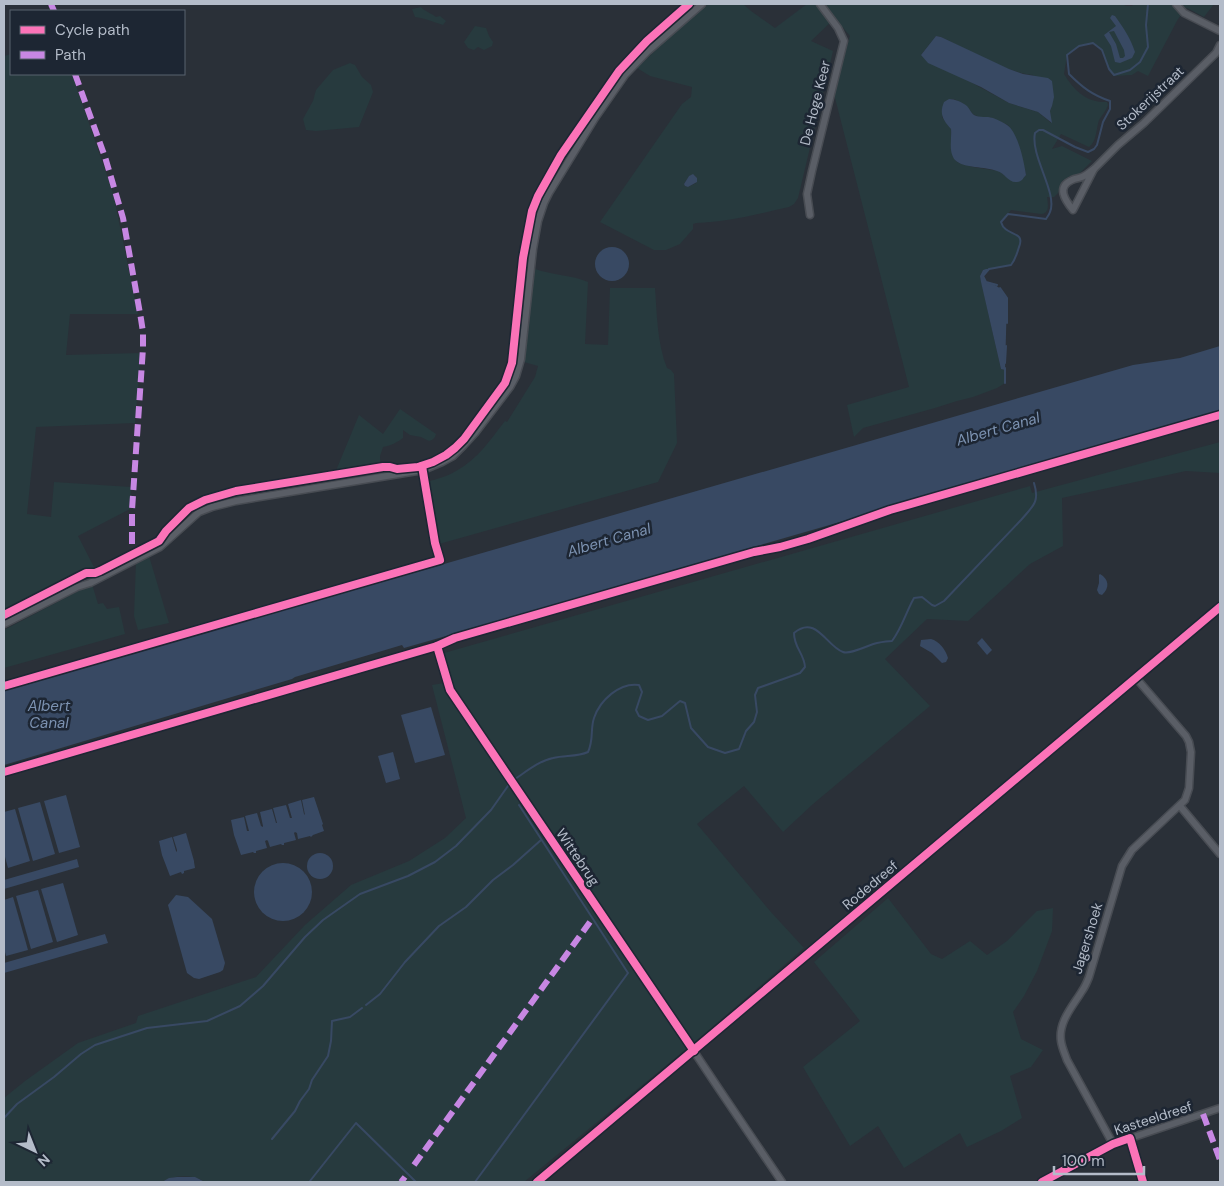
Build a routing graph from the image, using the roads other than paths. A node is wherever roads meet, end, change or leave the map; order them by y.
1 (702, 4) edge
2 (820, 4) edge
3 (1177, 5) edge
4 (1220, 31) edge
5 (1220, 45) edge
6 (1094, 169) junction
7 (810, 215) dead end
8 (1220, 607) edge
9 (4, 624) edge
10 (437, 646) dead end
11 (1136, 678) junction
12 (1180, 806) junction
13 (1220, 854) edge
14 (694, 1050) junction
15 (1220, 1108) edge
16 (1130, 1138) junction
17 (1113, 1144) junction
18 (537, 1182) edge
19 (782, 1182) edge
20 (1042, 1182) edge
21 (1143, 1182) edge

1 - 9 street
2 - 7 street, De Hoge Keer
3 - 4 street
5 - 6 street, Stokerijstraat
6 - 6 street, Stokerijstraat
8 - 11 street, Rodedreef
10 - 14 street, Wittebrug
11 - 12 street, Jagershoek
11 - 14 street, Rodedreef
12 - 13 street
12 - 17 street, Jagershoek
14 - 18 street, Rodedreef
14 - 19 street, Wittebrug
15 - 16 street, Kasteeldreef
16 - 17 street, Kasteeldreef
16 - 21 street
17 - 20 street, Kasteeldreef

